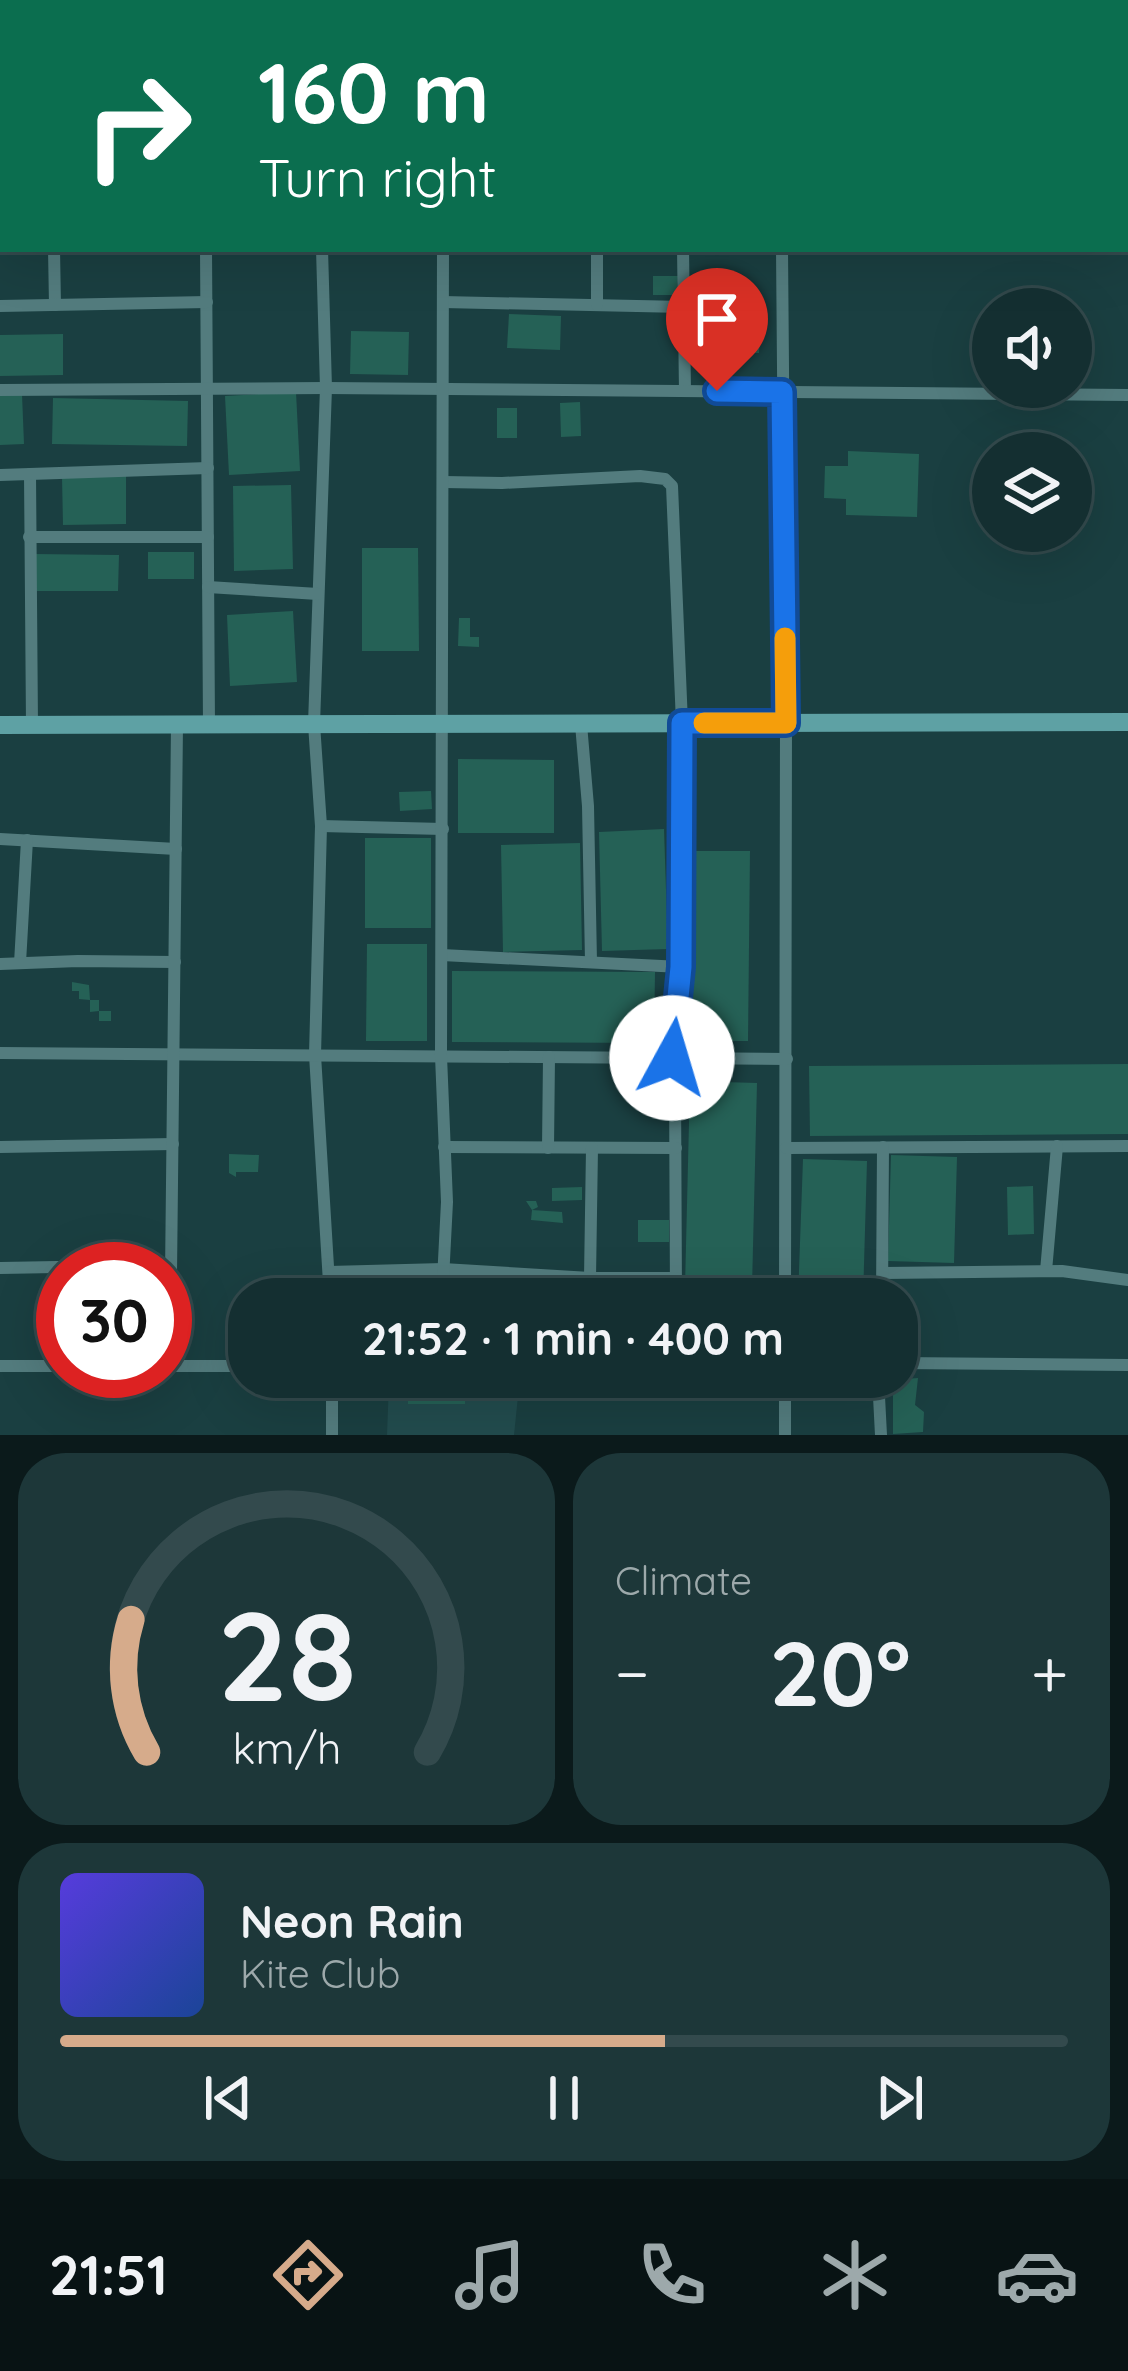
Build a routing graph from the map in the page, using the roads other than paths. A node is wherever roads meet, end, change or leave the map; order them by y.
1 (54, 252) edge
2 (206, 252) edge
3 (322, 252) edge
4 (443, 252) edge
5 (597, 252) edge
6 (683, 252) edge
7 (782, 252) edge
8 (207, 302) junction
9 (443, 302) junction
10 (56, 304) junction
11 (596, 305) junction
12 (0, 306) edge
13 (684, 307) junction
14 (326, 388) junction
15 (444, 388) junction
16 (208, 389) junction
17 (0, 390) edge
18 (685, 391) junction
19 (782, 392) junction
20 (1128, 395) edge
21 (208, 468) junction
22 (30, 474) junction
23 (0, 475) edge
24 (444, 482) junction
25 (29, 537) junction
26 (208, 537) junction
27 (208, 587) junction
28 (318, 594) junction
29 (1128, 722) edge
30 (682, 723) junction
31 (786, 723) junction
32 (314, 724) junction
33 (443, 724) junction
34 (581, 724) junction
35 (0, 725) edge
36 (32, 725) junction
37 (177, 725) junction
38 (209, 725) junction
39 (321, 826) junction
40 (442, 829) junction
41 (0, 839) edge
42 (27, 840) junction
43 (176, 849) junction
44 (442, 955) junction
45 (175, 962) junction
46 (591, 962) junction
47 (20, 963) junction
48 (0, 964) edge
49 (681, 967) junction
50 (0, 1052) edge
51 (174, 1054) junction
52 (315, 1055) junction
53 (441, 1056) junction
54 (549, 1057) junction
55 (672, 1058) junction
56 (787, 1059) junction
57 (172, 1144) junction
58 (1057, 1146) junction
59 (1128, 1146) edge
60 (445, 1147) junction
61 (883, 1147) junction
62 (0, 1148) edge
63 (548, 1148) junction
64 (592, 1148) junction
65 (676, 1148) junction
66 (786, 1148) junction
67 (171, 1242) edge
68 (36, 1267) edge
69 (0, 1268) edge
70 (443, 1269) junction
71 (1046, 1271) junction
72 (329, 1272) junction
73 (883, 1273) junction
74 (329, 1278) edge
75 (443, 1278) edge
76 (590, 1278) joint
77 (676, 1278) edge
78 (785, 1278) edge
79 (883, 1278) edge
80 (1128, 1280) edge
81 (918, 1363) edge
82 (1128, 1365) edge
83 (0, 1366) edge
84 (36, 1366) edge
85 (192, 1366) edge
86 (228, 1366) edge
87 (332, 1398) edge
88 (785, 1398) edge
89 (879, 1398) edge
90 (332, 1435) edge
91 (785, 1435) edge
92 (881, 1435) edge

1 - 10 street
2 - 8 street
3 - 14 street
4 - 9 street
5 - 11 street
6 - 13 street
7 - 19 street
8 - 10 street
8 - 16 street
9 - 11 street
9 - 15 street
10 - 12 street
11 - 13 street
13 - 18 street
14 - 15 street
14 - 16 street
14 - 28 street
15 - 18 street
15 - 24 street
16 - 17 street
16 - 21 street
18 - 19 street
19 - 20 street
19 - 31 street
21 - 22 street
21 - 26 street
22 - 23 street
22 - 25 street
24 - 30 street
24 - 33 street
25 - 26 street
25 - 36 street
26 - 27 street
27 - 28 street
27 - 38 street
28 - 32 street
29 - 31 street
30 - 31 street
30 - 34 street
30 - 49 street
31 - 56 street
32 - 33 street
32 - 38 street
32 - 39 street
33 - 34 street
33 - 40 street
34 - 46 street
35 - 36 street
36 - 37 street
37 - 38 street
37 - 43 street
39 - 40 street
39 - 52 street
40 - 44 street
41 - 42 street
42 - 43 street
42 - 47 street
43 - 45 street
44 - 46 street
44 - 53 street
45 - 47 street
45 - 51 street
46 - 49 street
47 - 48 street
49 - 55 street
50 - 51 street
51 - 52 street
51 - 57 street
52 - 53 street
52 - 72 street
53 - 54 street
53 - 60 street
54 - 55 street
54 - 63 street
55 - 56 street
55 - 65 street
56 - 66 street
57 - 62 street
57 - 67 street
58 - 59 street
58 - 61 street
58 - 71 street
60 - 63 street
60 - 70 street
61 - 66 street
61 - 73 street
63 - 64 street
64 - 65 street
64 - 76 street
65 - 77 street
66 - 78 street
68 - 69 street
70 - 72 street
70 - 75 street
70 - 76 street
71 - 73 street
71 - 80 street
72 - 74 street
73 - 79 street
81 - 82 street
83 - 84 street
85 - 86 street
87 - 90 street
88 - 91 street
89 - 92 street

